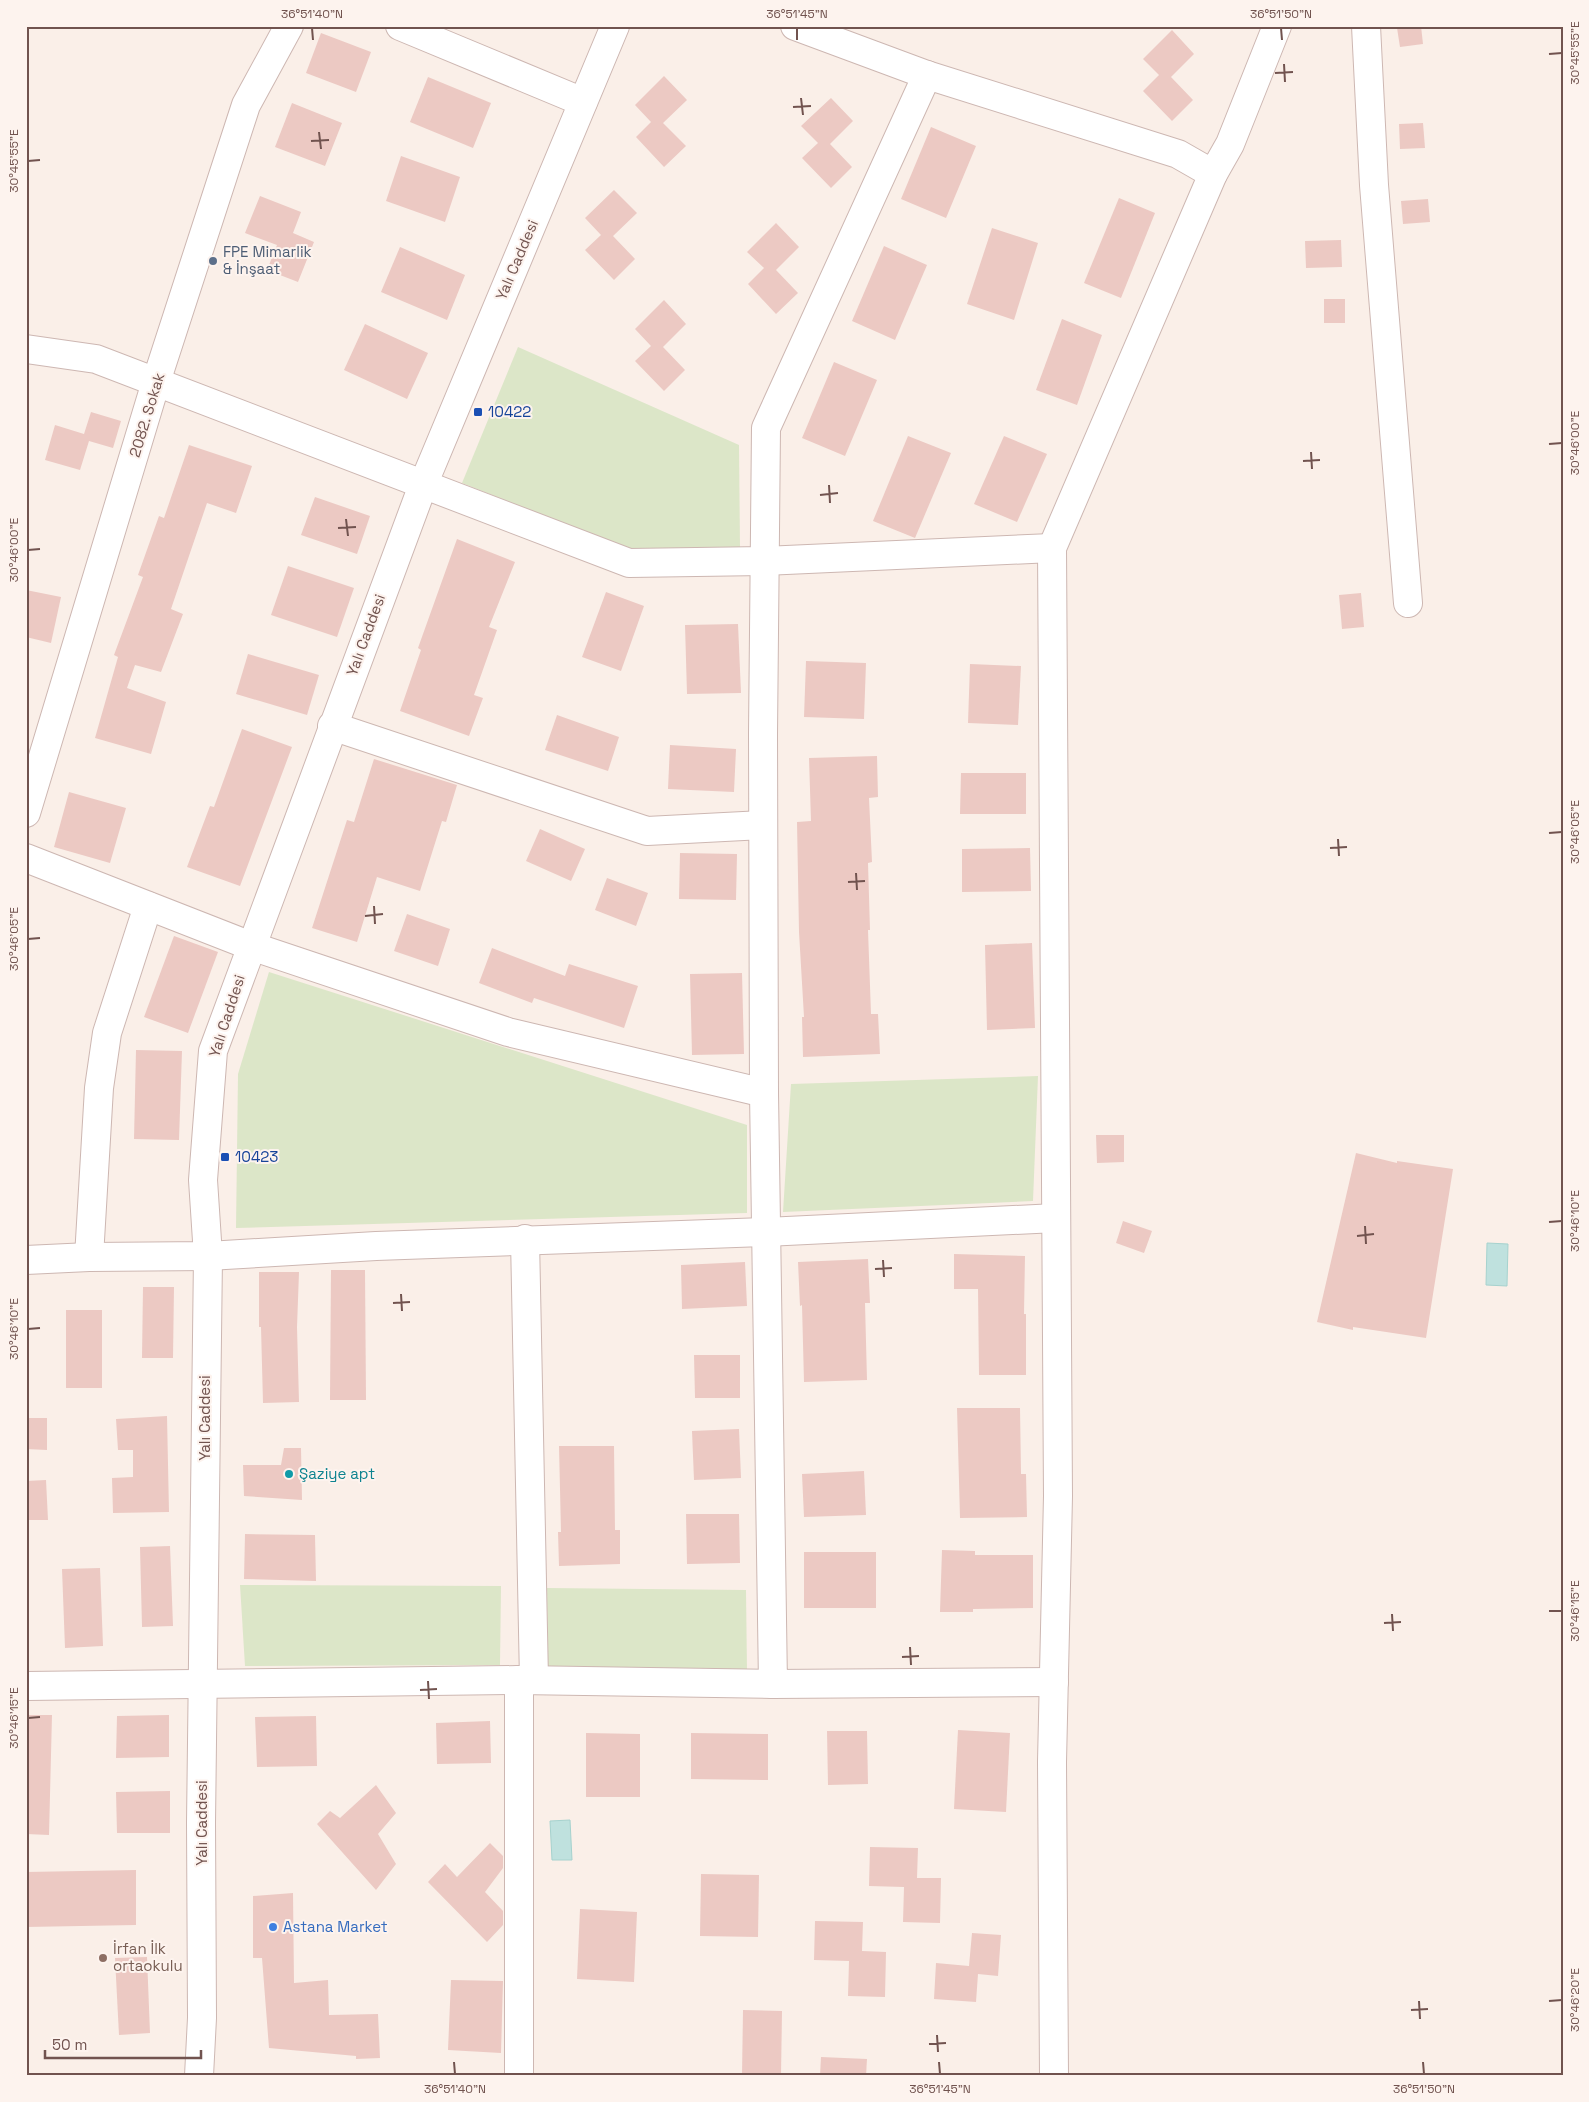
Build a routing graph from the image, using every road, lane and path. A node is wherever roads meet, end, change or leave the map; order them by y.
1 (289, 26) edge
2 (400, 26) edge
3 (615, 26) edge
4 (795, 26) edge
5 (1277, 26) edge
6 (1366, 26) edge
7 (926, 75) junction
8 (583, 102) junction
9 (1213, 174) junction
10 (26, 349) edge
11 (156, 382) junction
12 (422, 485) junction
13 (1052, 548) junction
14 (764, 561) junction
15 (1408, 604) dead end
16 (332, 726) junction
17 (26, 813) edge
18 (763, 825) junction
19 (26, 858) edge
20 (148, 906) junction
21 (251, 946) junction
22 (764, 1093) junction
23 (1056, 1218) junction
24 (766, 1232) junction
25 (525, 1239) junction
26 (208, 1256) junction
27 (89, 1257) junction
28 (26, 1260) edge
29 (527, 1680) junction
30 (1054, 1682) junction
31 (204, 1683) junction
32 (772, 1684) junction
33 (26, 1686) edge
34 (199, 2076) edge
35 (519, 2076) edge
36 (1054, 2076) edge

1 - 11 street, 2082. Sokak
2 - 8 street
3 - 8 street, Yalı Caddesi
4 - 7 street
5 - 9 street
6 - 15 street
7 - 9 street
7 - 14 street
8 - 12 street, Yalı Caddesi
9 - 13 street
10 - 11 street
11 - 12 street
11 - 17 street, 2082. Sokak
12 - 14 street
12 - 16 street, Yalı Caddesi
13 - 14 street
13 - 23 street
14 - 18 street
16 - 18 street
16 - 21 street, Yalı Caddesi
18 - 22 street
19 - 20 street
20 - 21 street
20 - 27 street
21 - 22 street
21 - 26 street, Yalı Caddesi
22 - 24 street
23 - 24 street
23 - 30 street
24 - 25 street
24 - 32 street
25 - 26 street
25 - 29 street
26 - 27 street
26 - 31 street, Yalı Caddesi
27 - 28 street
29 - 31 street
29 - 32 street
29 - 35 street
30 - 32 street
30 - 36 street
31 - 33 street
31 - 34 street, Yalı Caddesi

